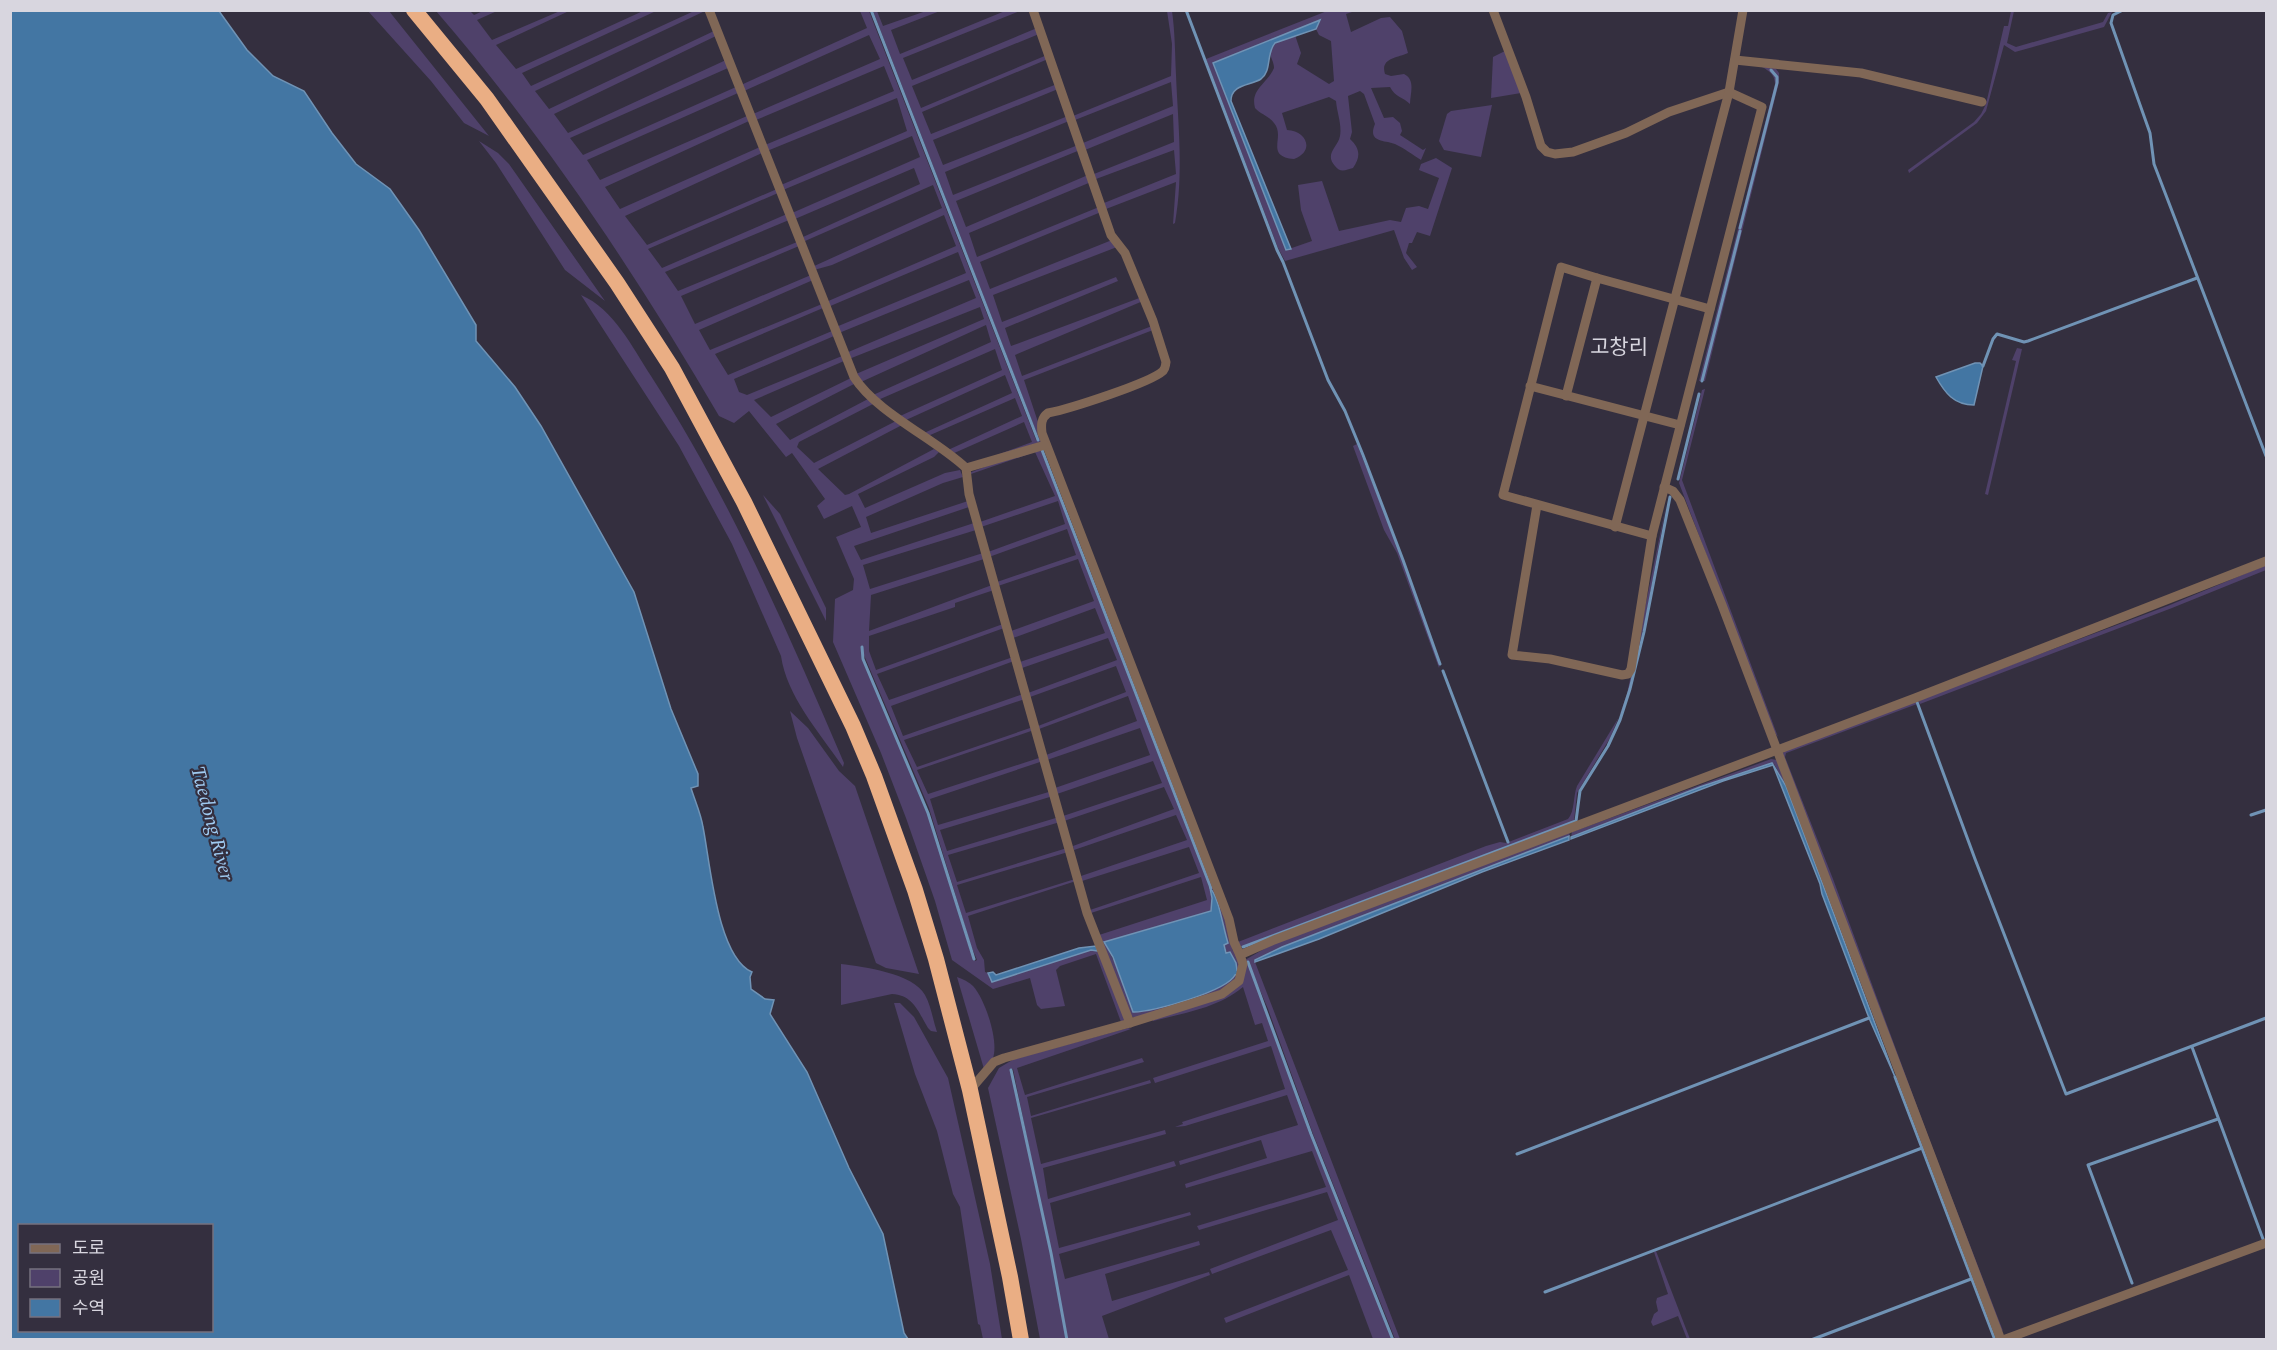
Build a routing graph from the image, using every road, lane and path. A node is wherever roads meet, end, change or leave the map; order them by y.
1 (414, 10) edge
2 (709, 10) edge
3 (1033, 10) edge
4 (1493, 10) edge
5 (1743, 10) edge
6 (1735, 60) junction
7 (1729, 92) junction
8 (1982, 102) dead end
9 (1597, 278) junction
10 (1674, 299) junction
11 (1710, 309) junction
12 (1530, 386) junction
13 (1566, 396) junction
14 (1642, 416) junction
15 (1680, 425) junction
16 (1045, 445) junction
17 (966, 468) junction
18 (1664, 488) junction
19 (1537, 505) junction
20 (1615, 527) junction
21 (1652, 536) junction
22 (2266, 561) edge
23 (1777, 749) junction
24 (1240, 955) junction
25 (1131, 1023) junction
26 (970, 1090) junction
27 (2266, 1243) edge
28 (1021, 1340) edge
29 (2002, 1340) edge

1 - 26 highway
2 - 17 street
3 - 16 street
4 - 7 street
5 - 6 street
6 - 7 street
6 - 8 street
7 - 10 street
7 - 11 street
9 - 10 street
9 - 12 street
9 - 13 street
10 - 11 street
10 - 14 street
11 - 15 street
12 - 13 street
12 - 19 street
13 - 14 street
14 - 15 street
14 - 20 street
15 - 18 street
16 - 17 street
16 - 24 street
17 - 25 street
18 - 21 street
18 - 23 street
19 - 20 street
19 - 21 street
20 - 21 street
22 - 23 street
23 - 24 street
23 - 29 street
24 - 25 street
25 - 26 street
26 - 28 highway
27 - 29 street

